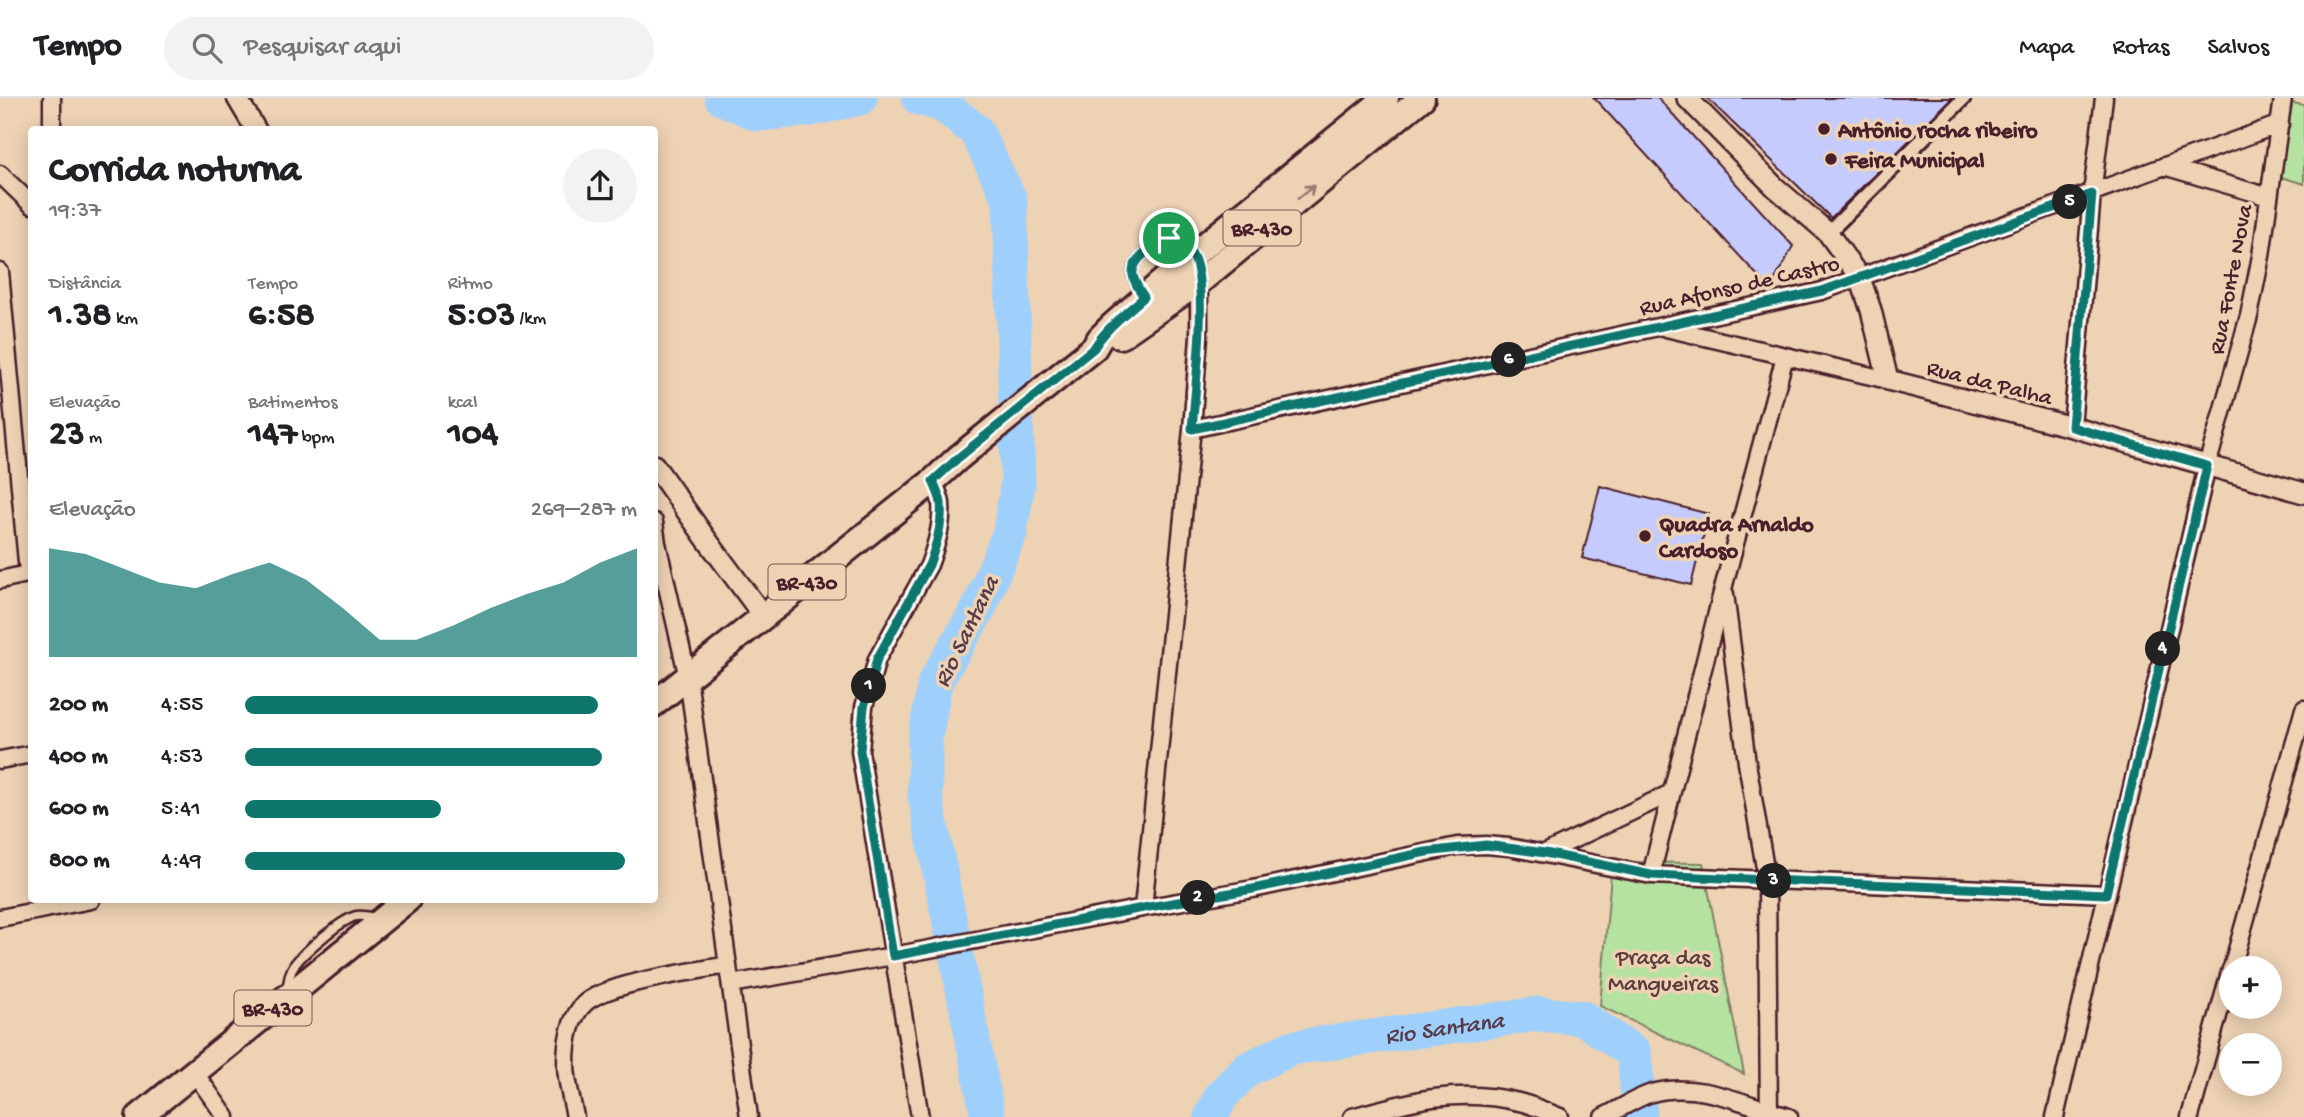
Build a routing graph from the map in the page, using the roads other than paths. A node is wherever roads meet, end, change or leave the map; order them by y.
1 (52, 98) edge
2 (237, 98) edge
3 (1386, 98) edge
4 (1422, 98) edge
5 (1687, 98) edge
6 (1964, 98) edge
7 (2104, 98) edge
8 (2283, 98) edge
9 (2280, 124) junction
10 (52, 126) edge
11 (252, 126) edge
12 (2164, 166) junction
13 (0, 174) edge
14 (2092, 194) junction
15 (2269, 197) junction
16 (28, 201) edge
17 (1828, 233) junction
18 (1193, 255) junction
19 (0, 272) edge
20 (1860, 278) junction
21 (1200, 281) junction
22 (1149, 305) junction
23 (1661, 327) junction
24 (1785, 356) junction
25 (1888, 380) junction
26 (2072, 427) junction
27 (1192, 429) junction
28 (2207, 466) junction
29 (658, 476) edge
30 (933, 481) junction
31 (2304, 493) edge
32 (658, 547) edge
33 (28, 553) edge
34 (28, 573) edge
35 (0, 580) edge
36 (1724, 585) junction
37 (764, 617) junction
38 (688, 678) junction
39 (658, 701) edge
40 (2304, 709) edge
41 (28, 755) edge
42 (0, 760) edge
43 (1671, 793) junction
44 (1545, 853) junction
45 (1651, 875) junction
46 (1766, 880) junction
47 (2106, 894) junction
48 (76, 903) edge
49 (403, 903) edge
50 (1143, 908) junction
51 (0, 918) edge
52 (893, 956) junction
53 (2235, 956) edge
54 (728, 965) junction
55 (731, 984) junction
56 (2219, 1012) edge
57 (194, 1072) junction
58 (1609, 1114) edge
59 (1769, 1114) edge
60 (139, 1117) edge
61 (226, 1117) edge
62 (575, 1117) edge
63 (749, 1117) edge
64 (920, 1117) edge
65 (1352, 1117) edge
66 (1560, 1117) edge
67 (1789, 1117) edge
68 (2054, 1117) edge
69 (2190, 1117) edge

1 - 10 street
2 - 11 street
3 - 18 main road, BR-430
21 -> 4 main road, BR-430
5 - 17 street
6 - 17 street
7 - 14 street
8 - 9 street, Rua Fonte Nova
9 - 12 street, Rua Afonso de Castro
9 - 15 street, Rua Fonte Nova
12 - 14 street, Rua Afonso de Castro
12 - 15 street
13 - 16 street
14 - 20 street, Rua Afonso de Castro
14 - 26 street
15 - 28 street, Rua Fonte Nova
17 - 20 street
18 - 21 street
18 - 22 main road, BR-430
19 - 33 street
20 - 23 street, Rua Afonso de Castro
20 - 25 street
21 - 22 main road, BR-430
21 - 27 street
22 - 30 main road, BR-430
23 - 24 street, Rua da Palha
23 - 27 street, Rua Afonso de Castro
24 - 25 street, Rua da Palha
24 - 36 street
25 - 26 street, Rua da Palha
26 - 28 street, Rua da Palha
27 - 50 street
28 - 31 street, Rua da Palha
28 - 47 street, Rua Fonte Nova
29 - 37 street
30 - 37 main road, BR-430
30 - 52 street
32 - 38 street
34 - 35 street
36 - 43 street
36 - 46 street
37 - 38 main road, BR-430
38 - 39 main road, BR-430
38 - 54 street
40 - 53 street
41 - 42 street
43 - 44 street
43 - 45 street
44 - 45 street
44 - 50 street
45 - 46 street
46 - 47 street
46 - 59 street
47 - 68 street, Rua Fonte Nova
48 - 51 street
49 - 57 main road, BR-430
50 - 52 street
52 - 55 street
52 - 64 street
54 - 55 street
54 - 62 street
55 - 63 street
56 - 69 street
57 - 60 main road, BR-430
57 - 61 street
58 - 59 street
59 - 67 street
65 - 66 street

